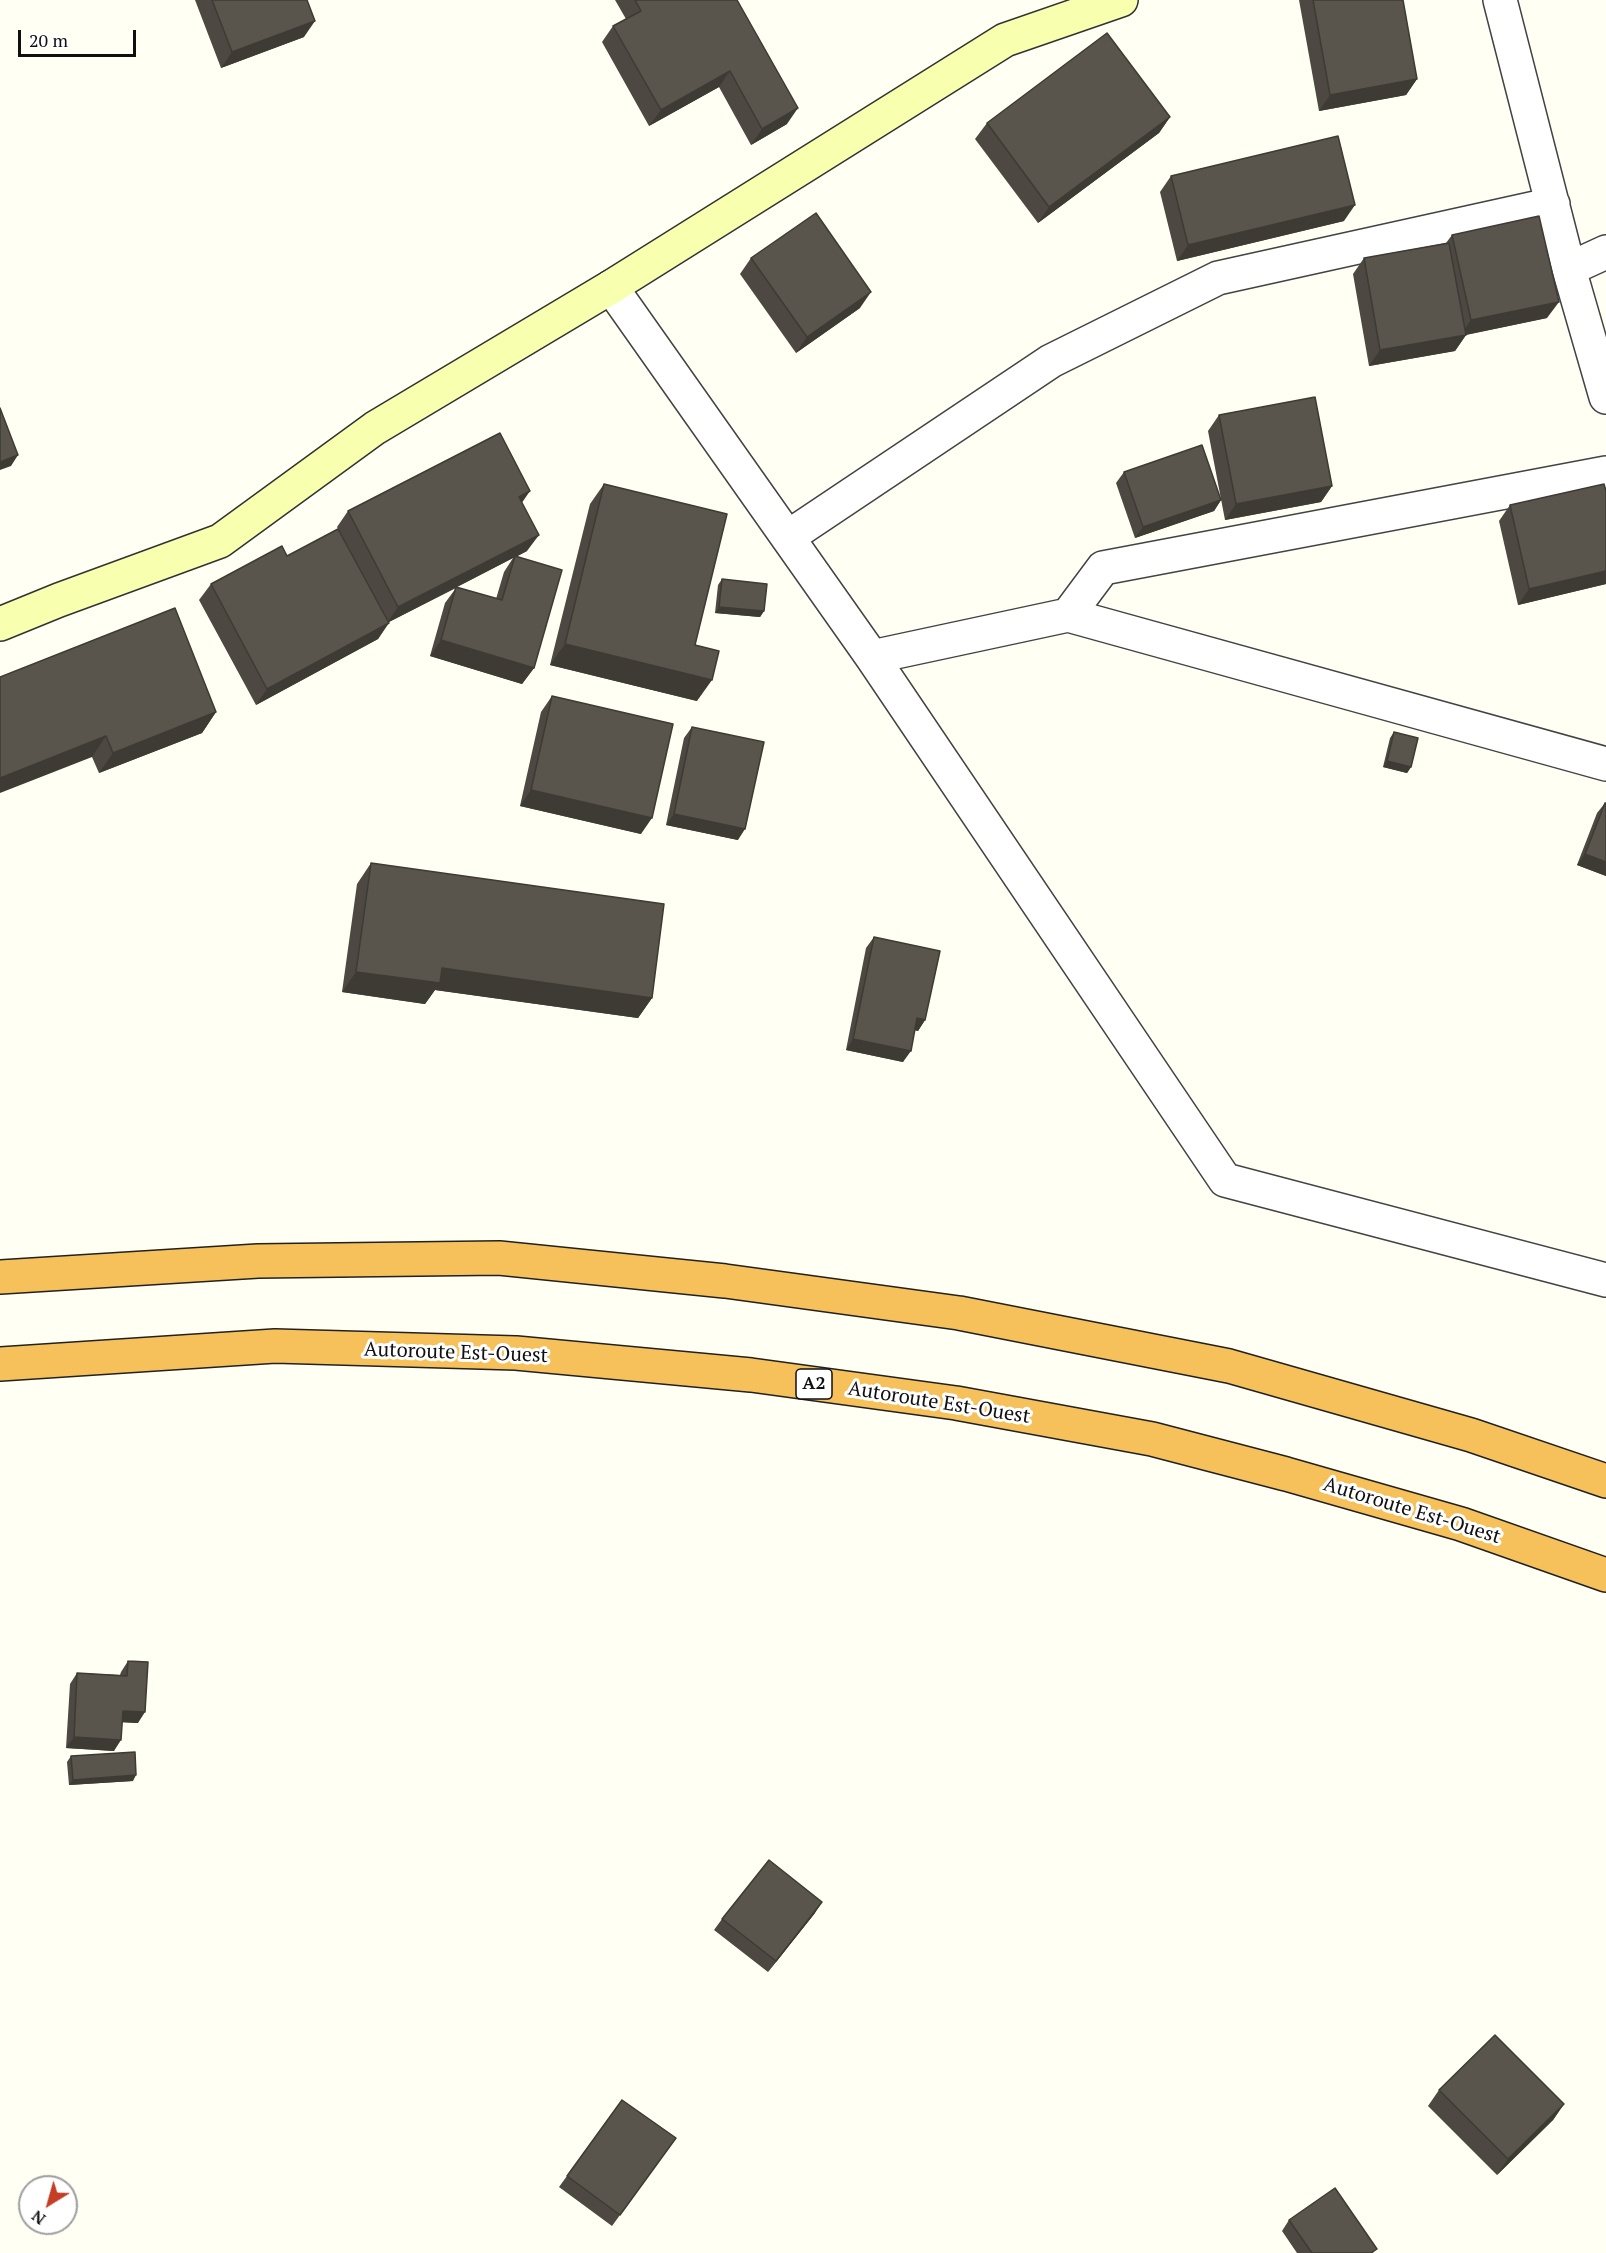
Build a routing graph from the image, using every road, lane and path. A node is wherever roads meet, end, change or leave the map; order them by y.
1 (1120, 0) edge
2 (1500, 0) edge
3 (1553, 204) junction
4 (1606, 252) edge
5 (1569, 269) junction
6 (611, 286) junction
7 (1606, 397) edge
8 (1606, 472) edge
9 (788, 537) junction
10 (1068, 615) junction
11 (0, 624) edge
12 (872, 657) junction
13 (1606, 764) edge
14 (0, 1277) edge
15 (1606, 1280) edge
16 (0, 1364) edge
17 (1606, 1481) edge
18 (1606, 1575) edge

1 - 6 main road
2 - 3 street
3 - 5 street
3 - 9 street
4 - 5 street
5 - 7 street
6 - 9 street
6 - 11 main road
8 - 10 street
9 - 12 street
10 - 12 street
10 - 13 street
12 - 15 street
14 - 17 highway
16 - 18 highway, Autoroute Est-Ouest / A2

